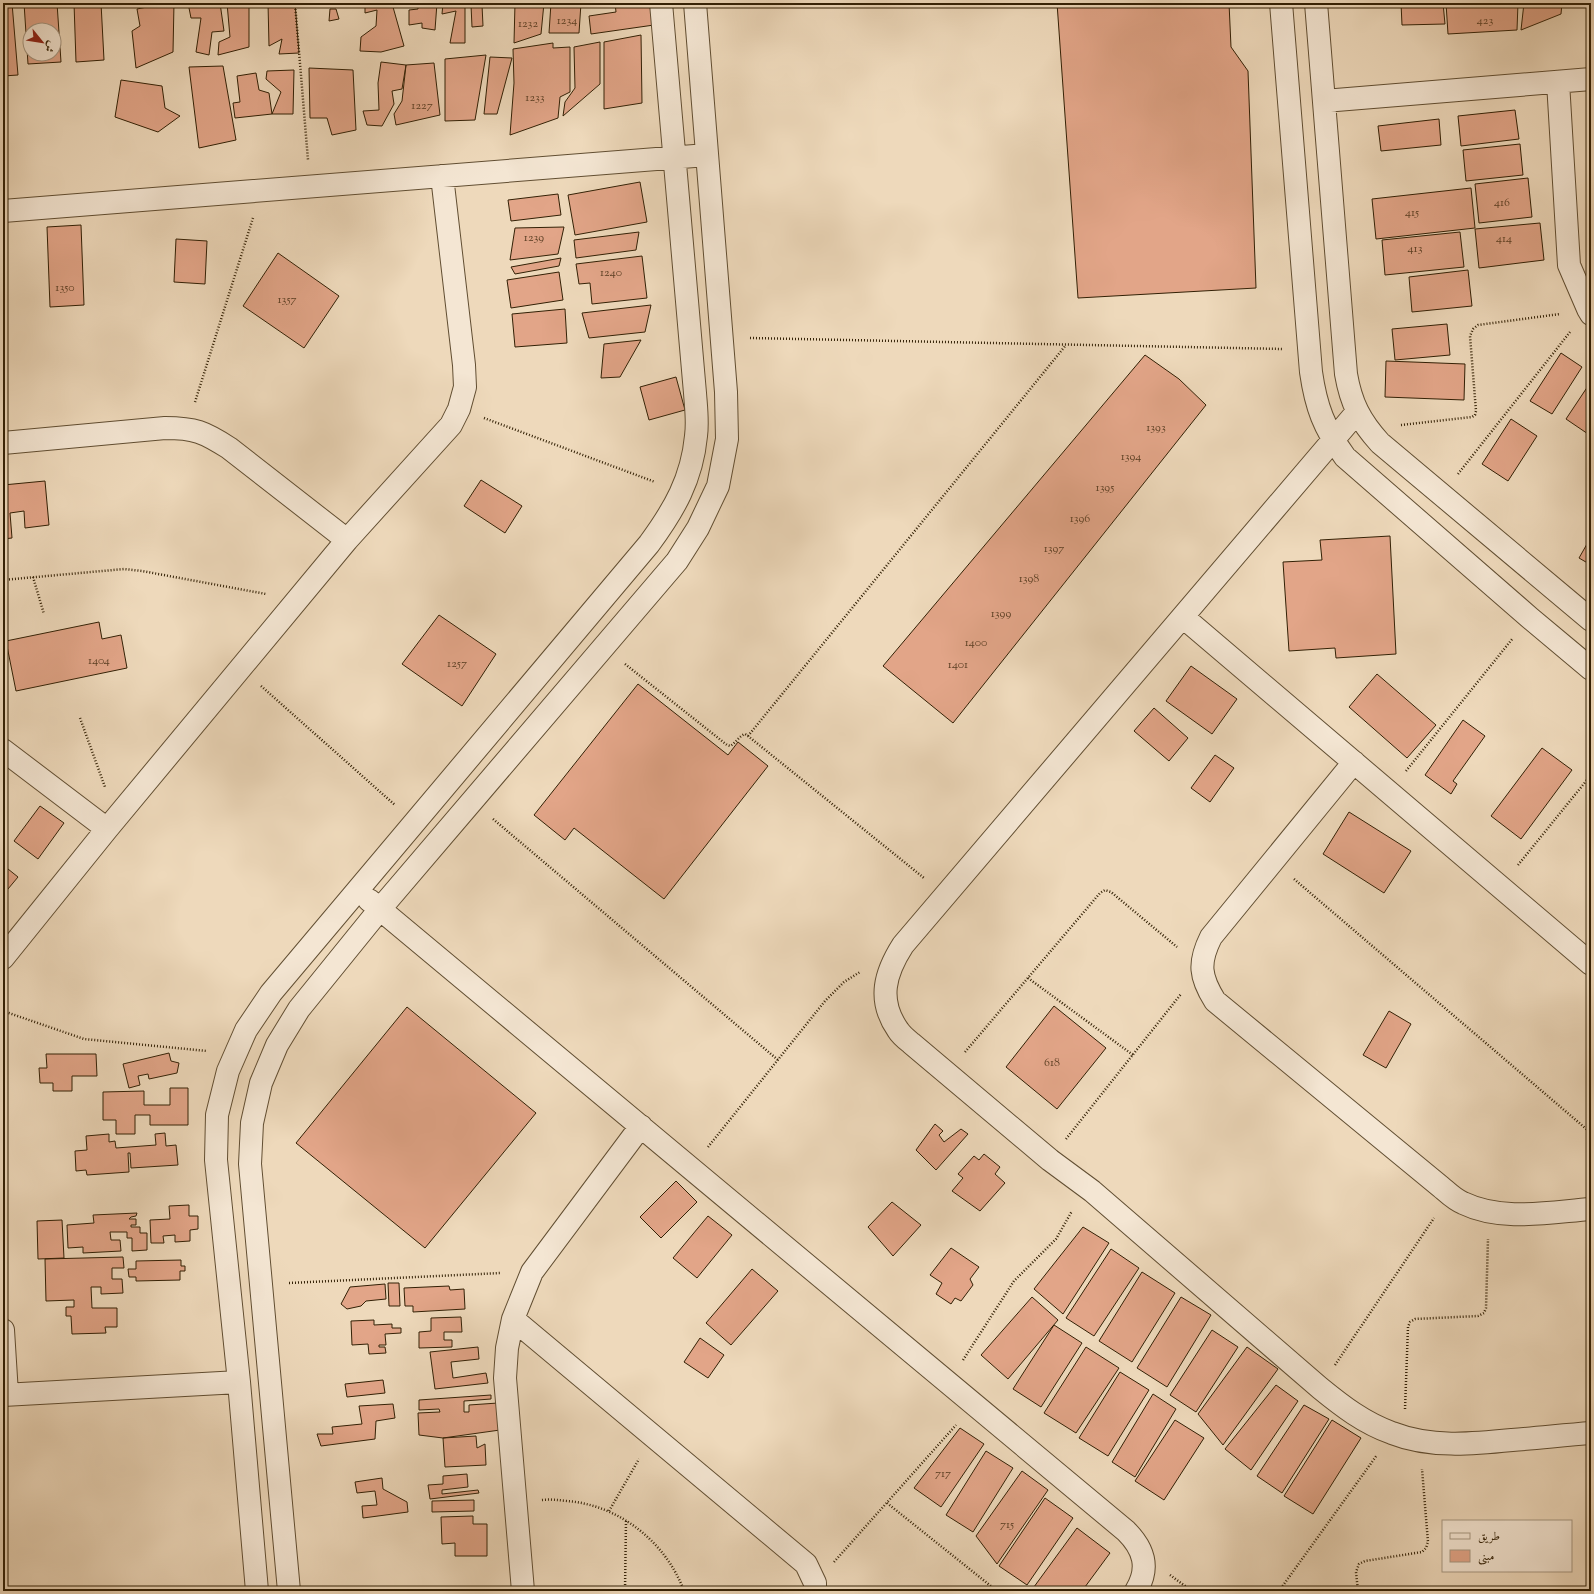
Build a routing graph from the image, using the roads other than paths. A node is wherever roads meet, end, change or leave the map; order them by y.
1 (661, 3) edge
2 (695, 3) edge
3 (1281, 3) edge
4 (1316, 3) edge
5 (1591, 79) edge
6 (1558, 82) junction
7 (1324, 101) junction
8 (707, 155) junction
9 (675, 157) junction
10 (442, 176) junction
11 (3, 211) edge
12 (1590, 311) edge
13 (1362, 420) junction
14 (1333, 440) junction
15 (3, 442) edge
16 (347, 540) junction
17 (624, 573) junction
18 (651, 592) junction
19 (1183, 617) junction
20 (1591, 620) edge
21 (1591, 669) edge
22 (3, 750) edge
23 (1354, 762) junction
24 (112, 823) junction
25 (357, 891) junction
26 (380, 909) junction
27 (3, 958) edge
28 (1591, 964) edge
29 (641, 1126) junction
30 (1591, 1209) edge
31 (513, 1319) junction
32 (3, 1330) edge
33 (239, 1382) junction
34 (5, 1394) edge
35 (1591, 1433) edge
36 (815, 1587) edge
37 (257, 1591) edge
38 (289, 1591) edge
39 (522, 1591) edge
40 (1136, 1591) edge

1 - 9 street
2 - 8 street
3 - 14 street
4 - 7 street
5 - 6 street
6 - 7 street
6 - 12 street
7 - 13 street
8 - 9 street
8 - 18 street
9 - 10 street
9 - 17 street
10 - 11 street
10 - 16 street
13 - 14 street
13 - 20 street
14 - 19 street
14 - 21 street
15 - 16 street
16 - 24 street
17 - 18 street
17 - 25 street
18 - 26 street
19 - 23 street
19 - 35 street
22 - 24 street
23 - 28 street
23 - 30 street
24 - 27 street
25 - 26 street
25 - 33 street
26 - 29 street
26 - 38 street
29 - 31 street
29 - 40 street
31 - 36 street
31 - 39 street
32 - 34 street
33 - 34 street
33 - 37 street

